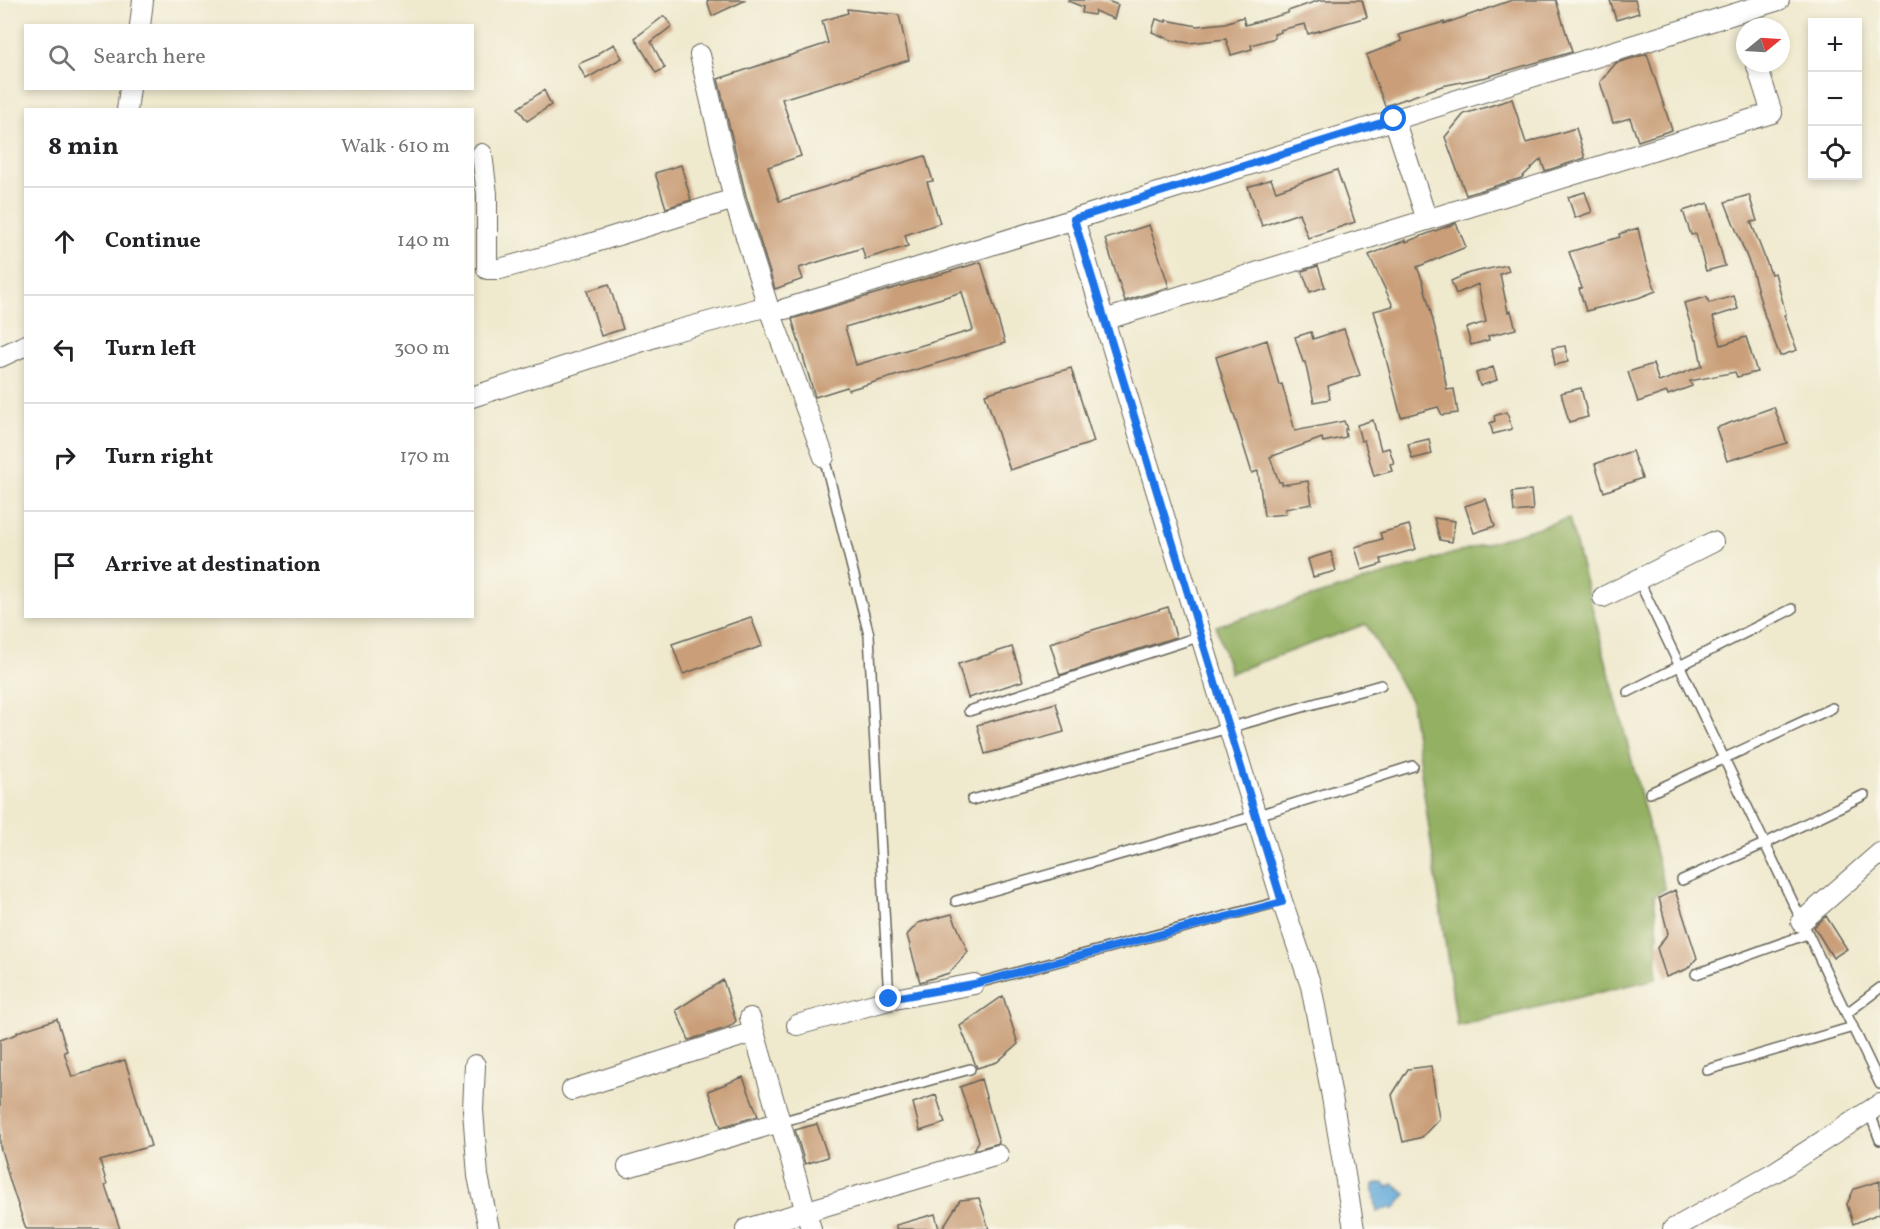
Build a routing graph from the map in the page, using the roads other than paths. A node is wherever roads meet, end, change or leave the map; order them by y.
1 (143, 0) edge
2 (1779, 0) edge
3 (1745, 18) edge
4 (1736, 21) edge
5 (140, 24) edge
6 (700, 55) dead end
7 (1759, 72) edge
8 (130, 90) edge
9 (127, 108) edge
10 (1394, 119) junction
11 (482, 154) dead end
12 (734, 199) junction
13 (1074, 219) junction
14 (1427, 220) junction
15 (777, 307) junction
16 (1104, 320) junction
17 (24, 346) edge
18 (0, 357) edge
19 (474, 396) edge
20 (824, 457) joint
21 (1713, 542) dead end
22 (1638, 579) junction
23 (1603, 597) dead end
24 (1792, 609) dead end
25 (1201, 636) junction
26 (1680, 667) junction
27 (1381, 684) dead end
28 (1628, 692) dead end
29 (1832, 708) dead end
30 (969, 711) dead end
31 (1228, 727) junction
32 (1724, 759) junction
33 (1413, 766) dead end
34 (1650, 793) dead end
35 (1864, 795) dead end
36 (972, 801) dead end
37 (1255, 816) junction
38 (1764, 844) junction
39 (1880, 853) edge
40 (1682, 880) dead end
41 (956, 901) dead end
42 (1282, 902) junction
43 (1804, 928) junction
44 (1696, 974) dead end
45 (974, 984) joint
46 (1880, 988) edge
47 (889, 999) junction
48 (1847, 1013) junction
49 (798, 1025) dead end
50 (1853, 1027) junction
51 (475, 1065) dead end
52 (970, 1069) dead end
53 (1707, 1070) dead end
54 (1880, 1084) edge
55 (572, 1090) dead end
56 (1875, 1108) edge
57 (780, 1122) junction
58 (1880, 1140) edge
59 (998, 1155) dead end
60 (628, 1167) dead end
61 (809, 1220) edge
62 (489, 1229) edge
63 (746, 1229) edge
64 (1353, 1229) edge
65 (1673, 1229) edge

1 - 5 street
2 - 3 street
4 - 10 street
6 - 12 street
7 - 14 street
8 - 9 street
10 - 13 street
10 - 14 street
11 - 12 street
12 - 15 street
13 - 15 street
13 - 16 street
14 - 16 street
15 - 19 street
15 - 20 street
16 - 25 street
17 - 18 street
20 - 47 lane
21 - 22 street
22 - 23 street
22 - 26 lane
24 - 26 lane
25 - 30 lane
25 - 31 street
26 - 28 lane
26 - 32 lane
27 - 31 lane
29 - 32 lane
31 - 36 lane
31 - 37 street
32 - 34 lane
32 - 38 lane
33 - 37 lane
35 - 38 lane
37 - 41 lane
37 - 42 street
38 - 40 lane
38 - 43 lane
39 - 43 street
42 - 45 lane
42 - 64 street
43 - 44 lane
43 - 48 lane
45 - 47 street
46 - 48 lane
47 - 49 street
48 - 50 lane
50 - 53 lane
50 - 54 lane
51 - 62 street
52 - 57 lane
55 - 57 street
56 - 58 lane
56 - 65 street
57 - 60 street
57 - 61 street
59 - 61 street
61 - 63 street

